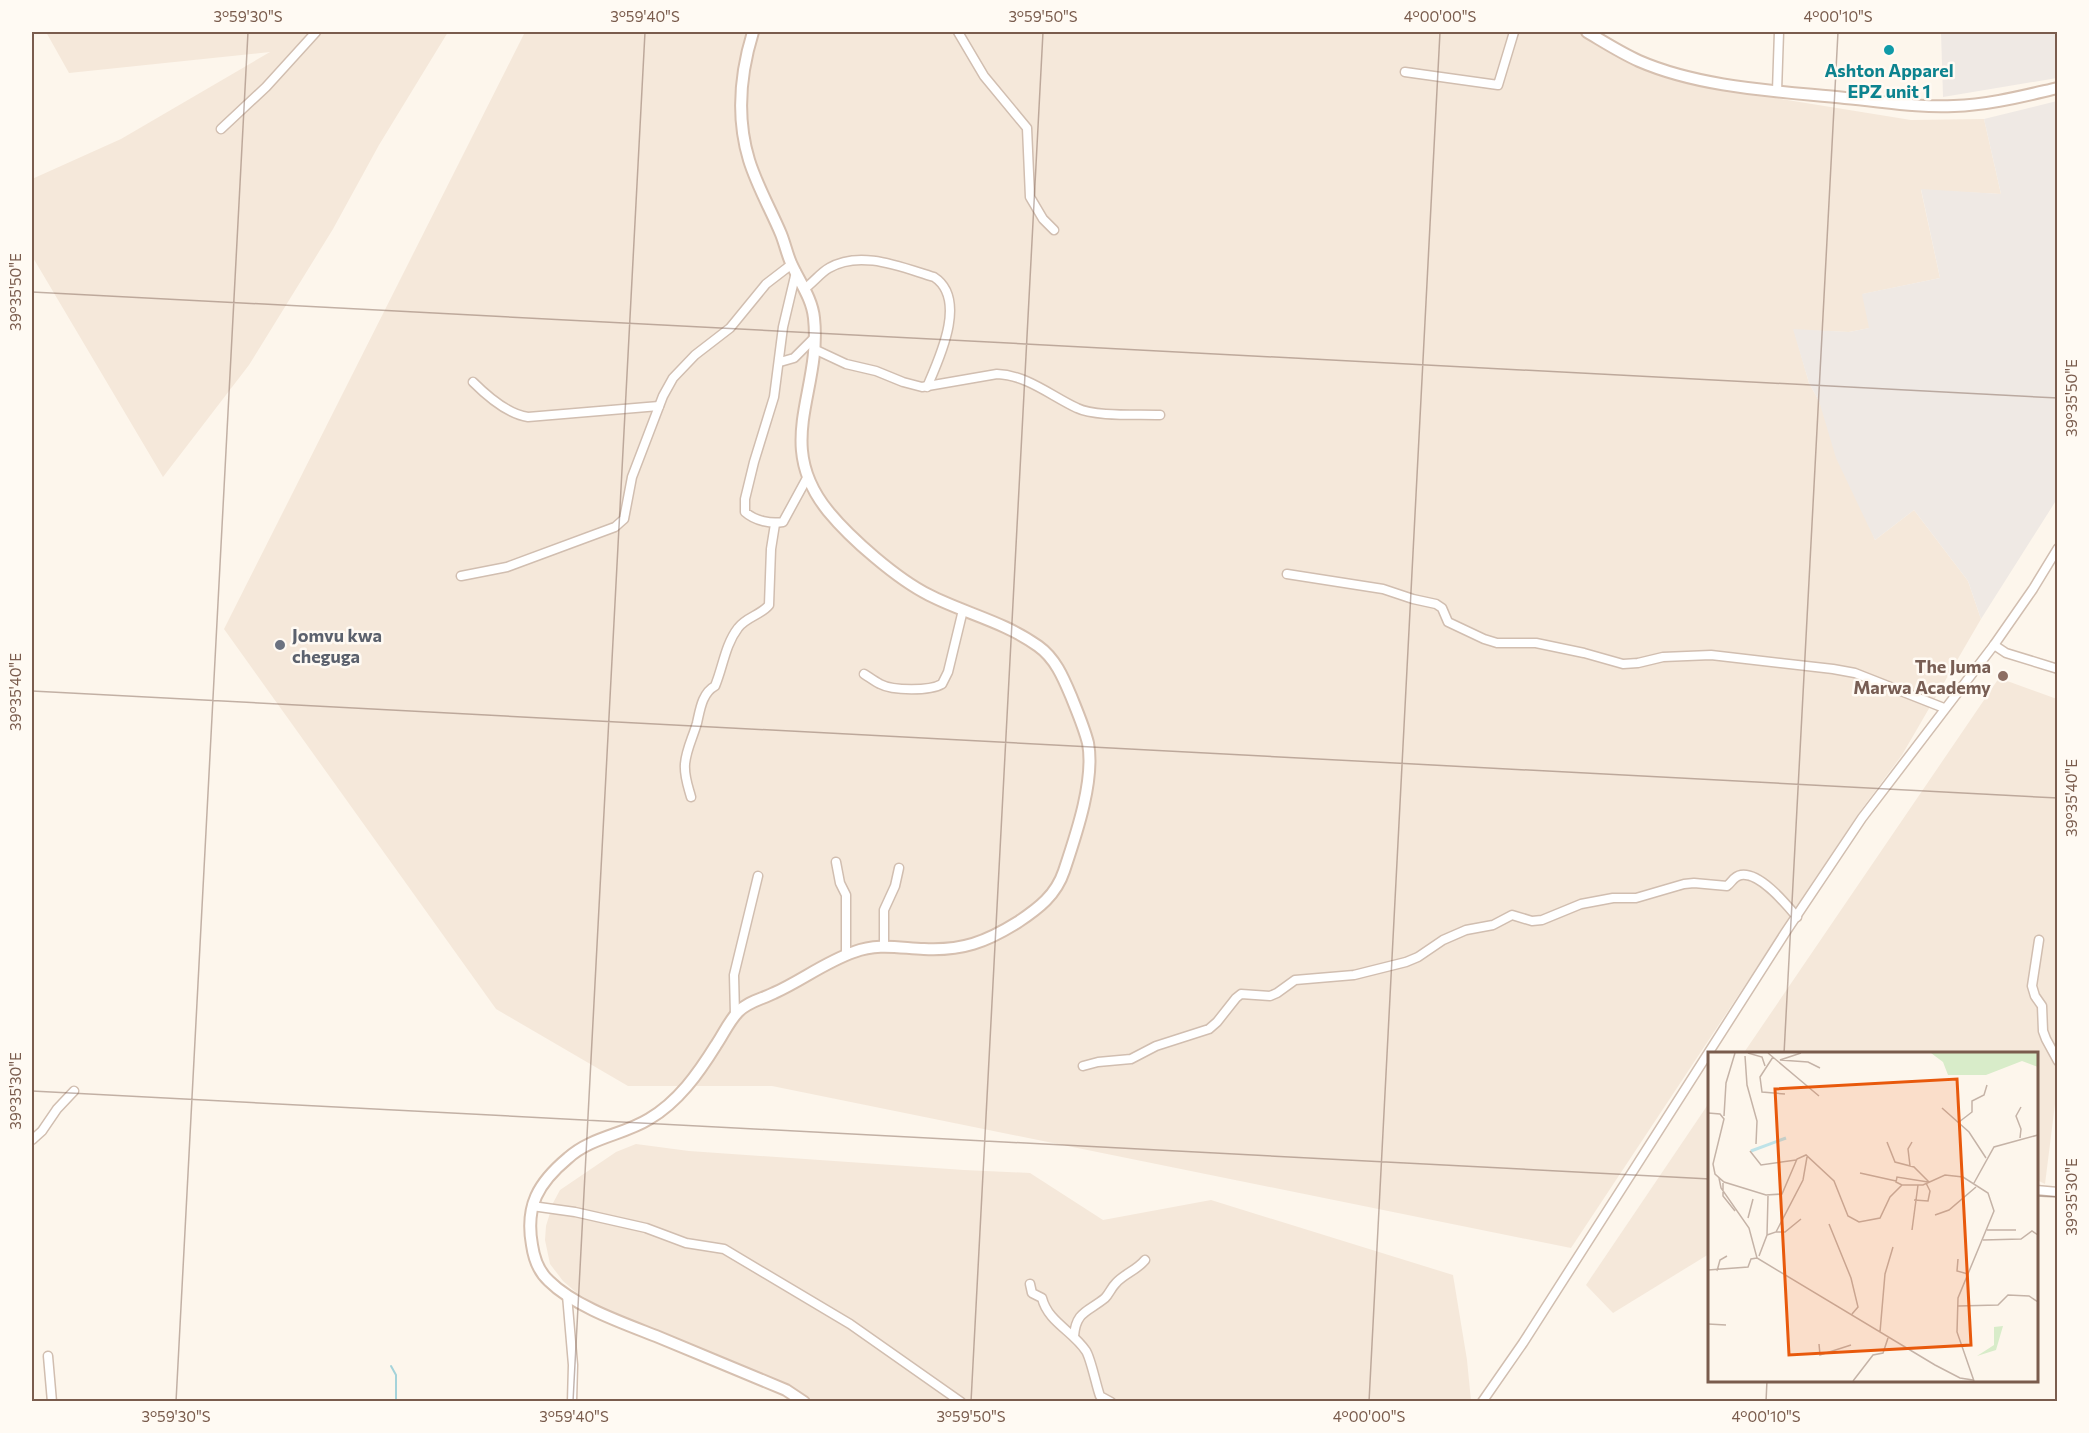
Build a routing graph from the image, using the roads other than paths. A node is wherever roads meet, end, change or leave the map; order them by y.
1 (316, 32) edge
2 (753, 32) edge
3 (958, 32) edge
4 (1514, 32) edge
5 (1587, 32) edge
6 (1779, 32) edge
7 (1405, 72) dead end
8 (2058, 88) edge
9 (1777, 90) junction
10 (221, 129) dead end
11 (1054, 230) dead end
12 (794, 268) junction
13 (804, 289) junction
14 (814, 344) junction
15 (780, 362) junction
16 (473, 382) dead end
17 (927, 387) junction
18 (659, 406) junction
19 (1160, 415) dead end
20 (807, 478) junction
21 (775, 524) junction
22 (2058, 548) edge
23 (1287, 574) dead end
24 (461, 576) dead end
25 (963, 610) junction
26 (1994, 645) junction
27 (2058, 669) edge
28 (864, 674) dead end
29 (1944, 708) junction
30 (691, 797) dead end
31 (836, 862) dead end
32 (899, 868) dead end
33 (758, 876) dead end
34 (1797, 917) junction
35 (2039, 940) dead end
36 (884, 945) junction
37 (846, 955) junction
38 (735, 1015) junction
39 (1710, 1052) edge
40 (1708, 1055) edge
41 (2058, 1061) edge
42 (1083, 1066) dead end
43 (74, 1091) dead end
44 (32, 1140) edge
45 (2038, 1190) edge
46 (2058, 1192) edge
47 (532, 1206) junction
48 (1145, 1260) dead end
49 (1030, 1284) dead end
50 (567, 1295) junction
51 (1074, 1336) junction
52 (48, 1356) dead end
53 (52, 1401) edge
54 (572, 1401) edge
55 (804, 1401) edge
56 (961, 1401) edge
57 (1111, 1401) edge
58 (1482, 1401) edge

1 - 10 street
2 - 12 main road
3 - 11 street
4 - 7 street
5 - 9 main road
6 - 9 street
8 - 9 main road
12 - 13 main road
12 - 15 street
12 - 18 street
13 - 14 main road
13 - 17 street
14 - 15 street
14 - 17 street
14 - 20 main road
15 - 21 street
16 - 18 street
17 - 19 street
18 - 24 street
20 - 21 street
20 - 25 main road
21 - 30 street
22 - 26 street
23 - 29 street
25 - 28 street
25 - 36 main road
26 - 27 street
26 - 29 street
29 - 34 street
31 - 37 street
32 - 36 street
33 - 38 street
34 - 39 street
34 - 42 street
35 - 41 street
36 - 37 main road
37 - 38 main road
38 - 47 main road
40 - 58 street
43 - 44 street
45 - 46 street
47 - 50 main road
47 - 56 street
48 - 51 street
49 - 51 street
50 - 54 street
50 - 55 main road
51 - 57 street
52 - 53 street

